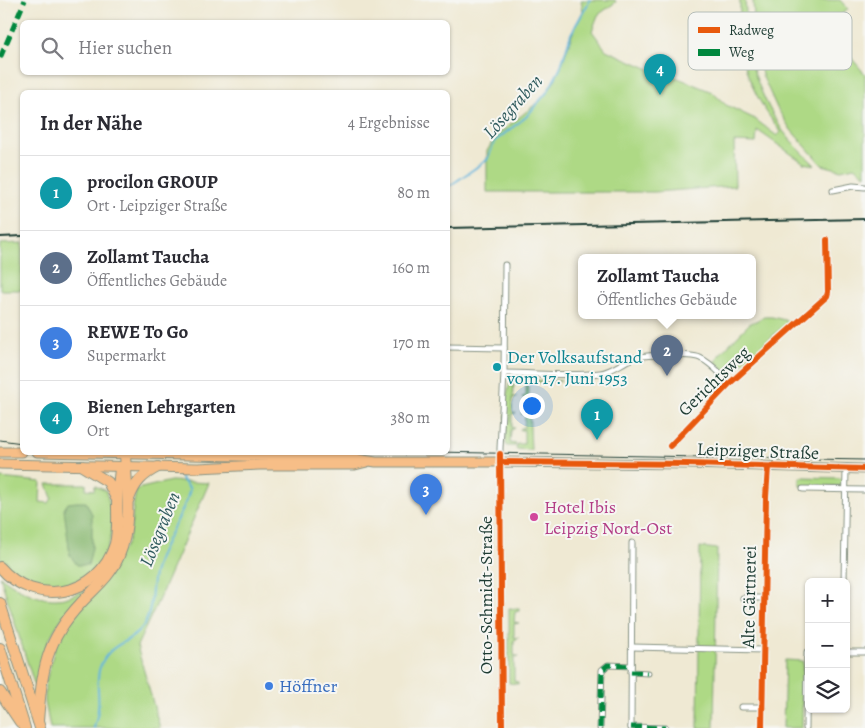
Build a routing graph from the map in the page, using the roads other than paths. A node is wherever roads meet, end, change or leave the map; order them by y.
1 (865, 187) edge
2 (833, 190) dead end
3 (827, 240) dead end
4 (505, 265) dead end
5 (450, 347) edge
6 (504, 348) junction
7 (504, 372) junction
8 (730, 382) junction
9 (670, 446) dead end
10 (0, 452) edge
11 (20, 452) edge
12 (123, 455) edge
13 (169, 455) edge
14 (184, 455) edge
15 (184, 455) edge
16 (370, 462) junction
17 (500, 462) junction
18 (0, 464) edge
19 (82, 466) junction
20 (768, 466) junction
21 (123, 467) junction
22 (158, 467) junction
23 (846, 469) junction
24 (865, 469) edge
25 (803, 490) dead end
26 (846, 490) junction
27 (865, 490) edge
28 (122, 503) junction
29 (632, 543) dead end
30 (0, 567) edge
31 (844, 578) edge
32 (743, 598) dead end
33 (764, 598) junction
34 (0, 603) edge
35 (632, 647) junction
36 (0, 648) edge
37 (764, 650) junction
38 (850, 652) edge
39 (865, 652) edge
40 (631, 666) junction
41 (808, 668) edge
42 (631, 672) junction
43 (648, 673) dead end
44 (0, 692) edge
45 (741, 707) dead end
46 (763, 707) junction
47 (39, 724) edge
48 (631, 727) edge
49 (24, 728) edge
50 (502, 728) edge
51 (600, 728) edge
52 (665, 728) edge
53 (762, 728) edge
54 (806, 728) edge

1 - 2 street
3 - 8 street, Gerichtsweg
4 - 6 street, Otto-Schmidt-Straße
5 - 6 street
6 - 7 street, Otto-Schmidt-Straße
7 - 8 street
7 - 17 street, Otto-Schmidt-Straße
8 - 9 street, Gerichtsweg
10 - 11 main road
12 - 21 highway
13 - 14 main road, Leipziger Straße
15 - 16 main road, Leipziger Straße
16 - 17 main road, Leipziger Straße
16 - 22 main road, Leipziger Straße
17 - 20 main road, Leipziger Straße
17 - 50 street, Otto-Schmidt-Straße
18 - 19 main road, Leipziger Straße
19 - 21 main road, Leipziger Straße
19 - 28 highway
20 - 23 main road, Leipziger Straße
20 - 33 street, Alte Gärtnerei
21 - 22 main road, Leipziger Straße
21 - 28 highway
22 - 28 highway
23 - 24 main road, Leipziger Straße
23 - 26 street
25 - 26 street, Leipziger Straße
26 - 27 street, Leipziger Straße
26 - 31 street
28 - 30 highway
28 - 47 highway
29 - 35 street
32 - 33 street, Alte Gärtnerei
33 - 37 street, Alte Gärtnerei
34 - 47 highway
35 - 37 street
35 - 40 street
36 - 49 highway
37 - 46 street, Alte Gärtnerei
38 - 39 street
40 - 42 street
40 - 51 street
41 - 54 street
42 - 43 street
42 - 48 street
44 - 49 highway
45 - 46 street
46 - 53 street, Alte Gärtnerei
48 - 52 street

